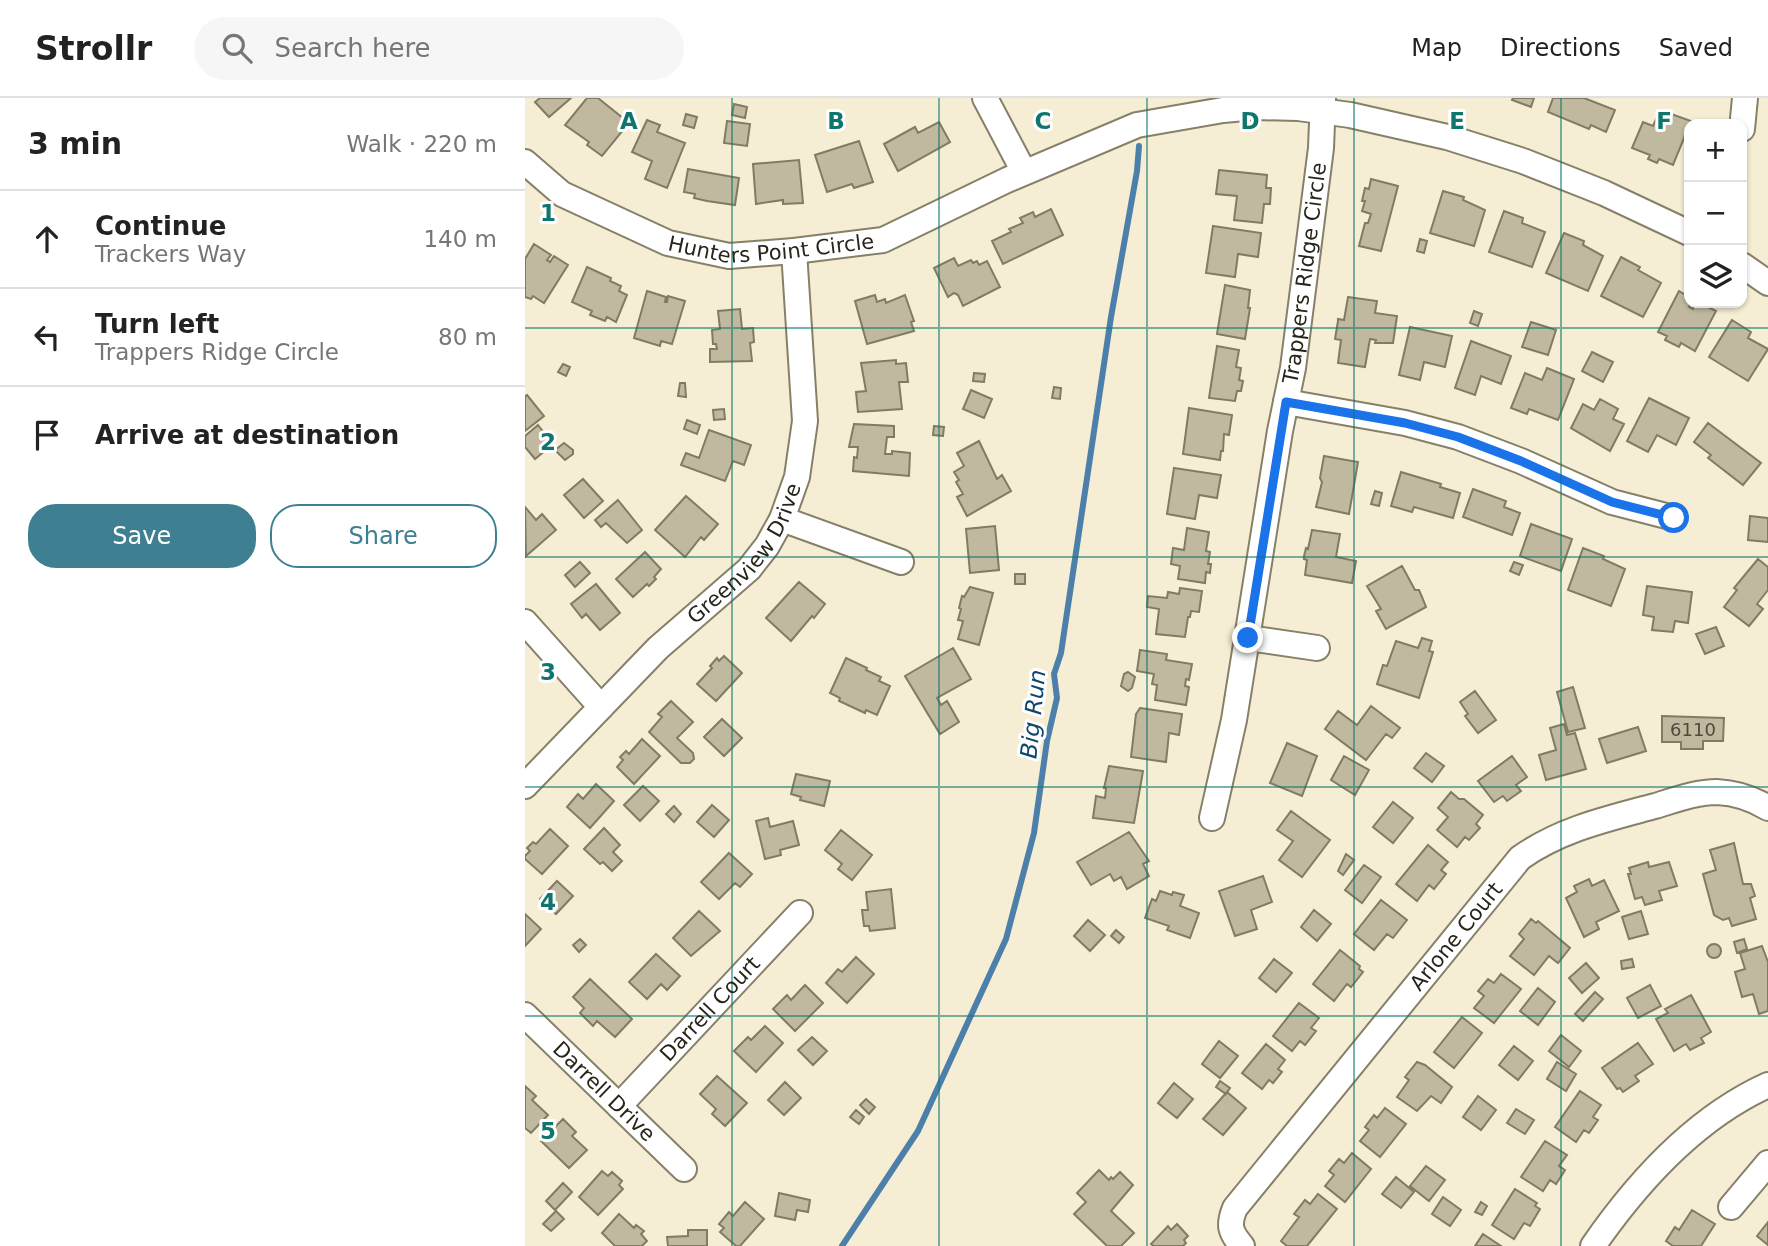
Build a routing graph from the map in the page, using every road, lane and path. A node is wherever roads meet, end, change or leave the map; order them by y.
1 (985, 98) edge
2 (1745, 98) edge
3 (1323, 105) edge
4 (1743, 119) edge
5 (525, 162) edge
6 (1024, 172) junction
7 (1684, 231) edge
8 (795, 251) junction
9 (1747, 268) edge
10 (1768, 283) edge
11 (1286, 402) junction
12 (1674, 518) dead end
13 (782, 519) junction
14 (901, 562) dead end
15 (525, 622) edge
16 (1248, 638) junction
17 (1317, 648) dead end
18 (601, 707) junction
19 (525, 786) edge
20 (1768, 808) edge
21 (1212, 818) dead end
22 (800, 913) dead end
23 (525, 1016) edge
24 (1768, 1085) edge
25 (619, 1106) junction
26 (1768, 1163) edge
27 (684, 1169) dead end
28 (1731, 1207) dead end
29 (1242, 1246) edge
30 (1593, 1246) edge

1 - 6 street
2 - 4 street
3 - 6 street, Hunters Point Circle
3 - 7 street, Hunters Point Circle
3 - 11 street, Trappers Ridge Circle
5 - 8 street, Hunters Point Circle
6 - 8 street, Hunters Point Circle
8 - 13 street, Greenview Drive
9 - 10 street
11 - 12 street
11 - 16 street, Trappers Ridge Circle
13 - 14 street
13 - 18 street, Greenview Drive
15 - 18 street
16 - 17 street
16 - 21 street, Trappers Ridge Circle
18 - 19 street, Greenview Drive
20 - 29 street, Arlone Court
22 - 25 street, Darrell Court
23 - 25 street, Darrell Drive
24 - 30 street
25 - 27 street, Darrell Drive
26 - 28 street

